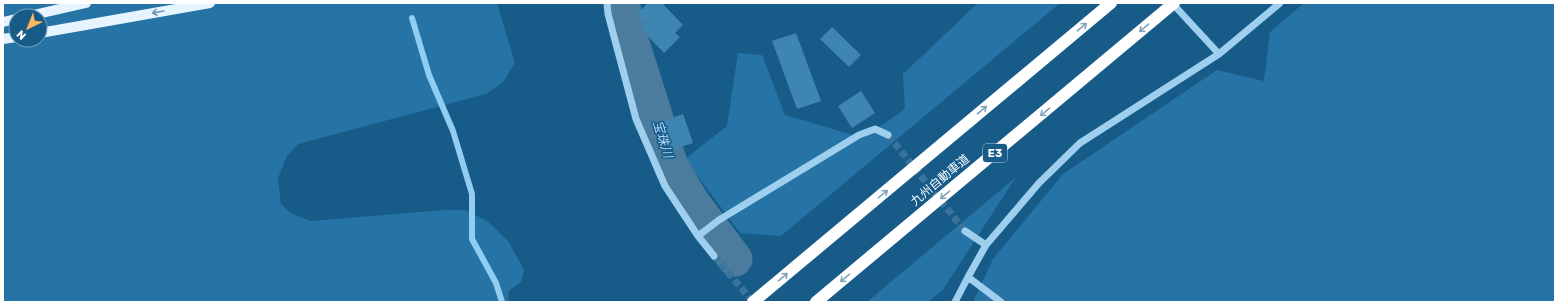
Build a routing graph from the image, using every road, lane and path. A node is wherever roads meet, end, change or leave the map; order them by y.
1 (86, 3) edge
2 (210, 3) edge
3 (607, 3) edge
4 (1110, 3) edge
5 (1173, 3) edge
6 (1280, 3) edge
7 (48, 12) edge
8 (48, 31) edge
9 (1219, 54) junction
10 (888, 135) tunnel mouth
11 (965, 231) tunnel mouth
12 (701, 234) junction
13 (986, 244) junction
14 (714, 256) tunnel mouth
15 (968, 277) junction
16 (957, 299) edge
17 (753, 302) edge
18 (816, 302) edge
19 (1001, 302) edge

1 - 7 main road
2 -> 8 main road
3 - 12 street
17 -> 4 highway
5 - 9 street
5 -> 18 highway, 九州自動車道 / E3
6 - 9 street
9 - 13 street
10 - 12 street
11 - 13 street
12 - 14 street
13 - 15 street
15 - 16 street
15 - 19 street

